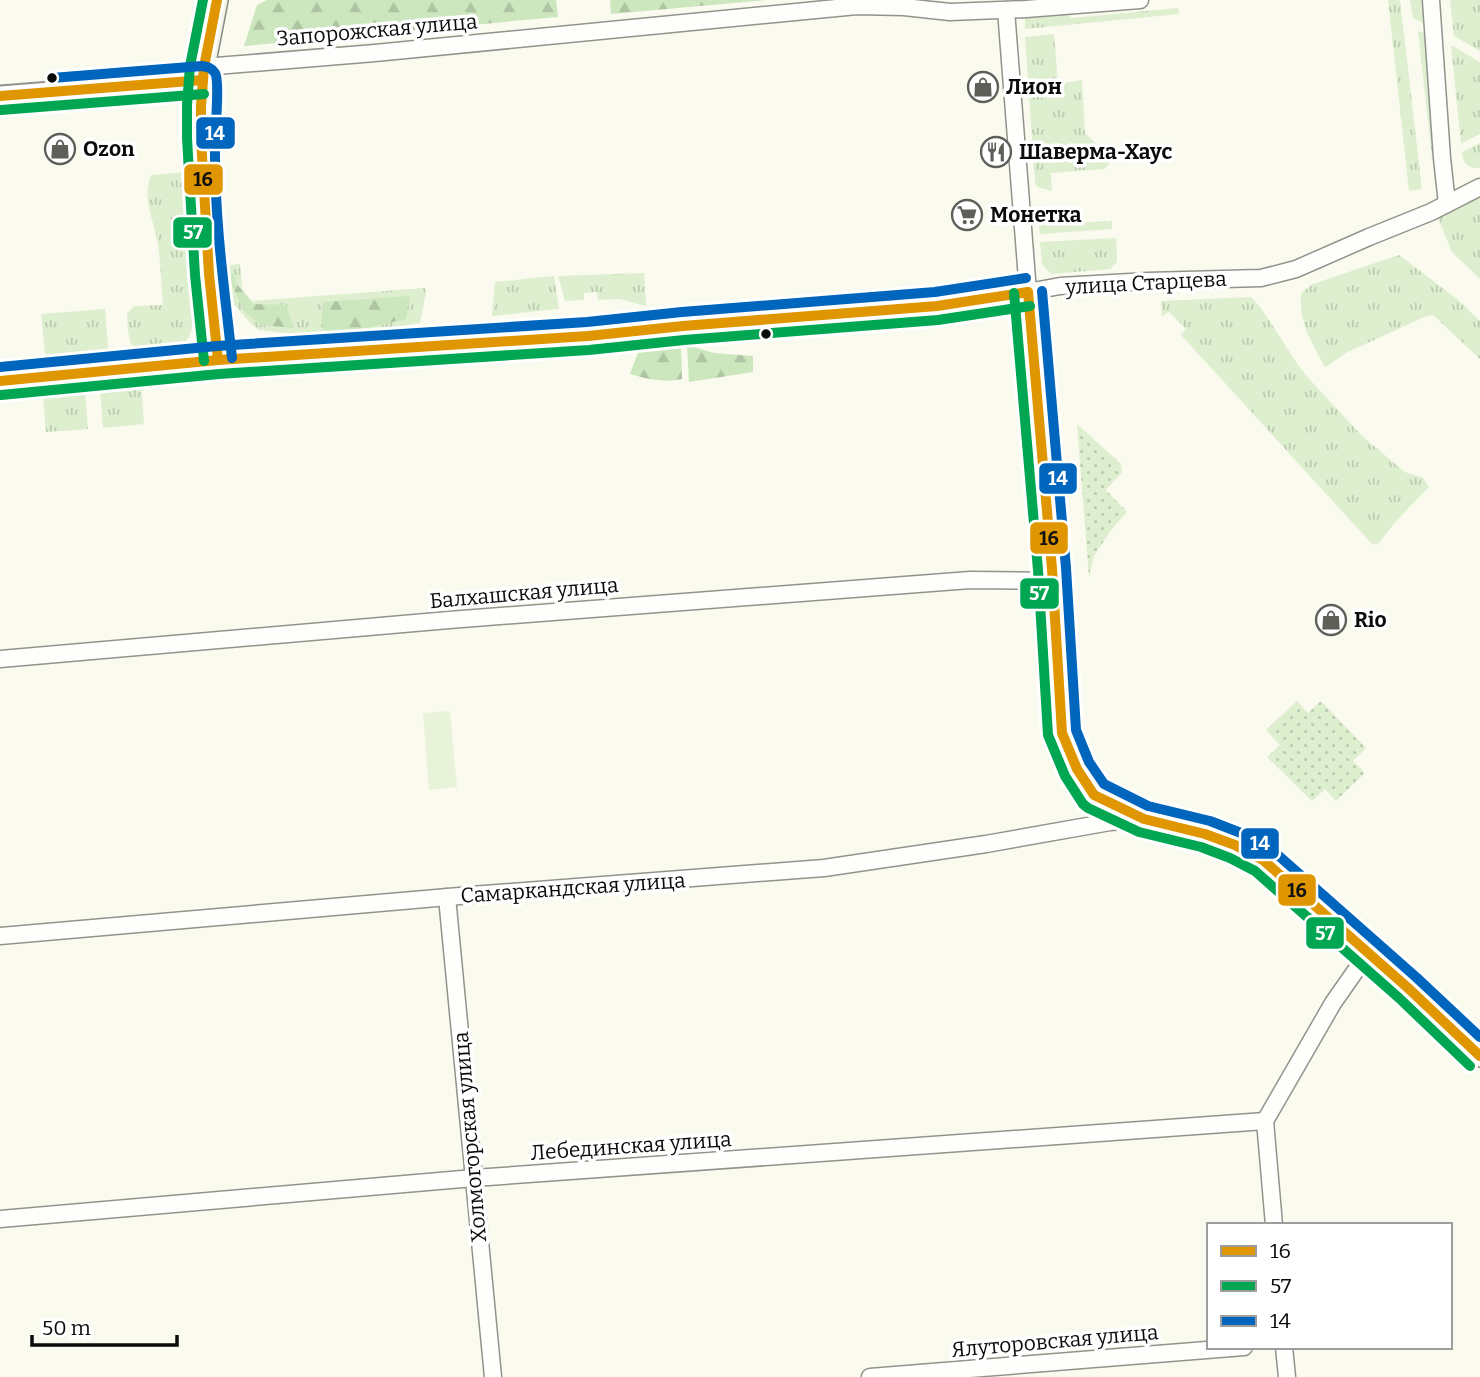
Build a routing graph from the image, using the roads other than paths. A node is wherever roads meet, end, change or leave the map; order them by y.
1 (217, 0) edge
2 (1140, 0) edge
3 (1431, 0) edge
4 (1025, 5) edge
5 (1006, 10) junction
6 (204, 74) junction
7 (0, 96) edge
8 (1480, 187) edge
9 (1447, 204) junction
10 (1028, 292) junction
11 (218, 360) junction
12 (0, 381) edge
13 (1053, 581) junction
14 (0, 659) edge
15 (1144, 820) junction
16 (447, 897) junction
17 (0, 936) edge
18 (1368, 953) junction
19 (1480, 1056) edge
20 (1265, 1121) junction
21 (474, 1178) junction
22 (0, 1219) edge
23 (1273, 1223) edge
24 (1219, 1349) edge
25 (1284, 1349) edge
26 (493, 1377) edge
27 (870, 1377) edge
28 (1287, 1377) edge

1 - 6 main road
2 - 4 street, Запорожская улица
3 - 9 street
4 - 5 street, Запорожская улица
5 - 6 street, Запорожская улица
5 - 10 street
6 - 7 street, Запорожская улица
6 - 11 main road
8 - 9 street, улица Старцева
9 - 10 street, улица Старцева
10 - 11 main road, улица Старцева
10 - 13 main road
11 - 12 street, улица Старцева
13 - 14 street, Балхашская улица
13 - 15 main road
15 - 16 street, Самаркандская улица
15 - 18 main road
16 - 17 street, Самаркандская улица
16 - 21 street, Холмогорская улица
18 - 19 main road
18 - 20 street
20 - 21 street, Лебединская улица
20 - 23 street
21 - 22 street, Лебединская улица
21 - 26 street, Холмогорская улица
24 - 27 street, Ялуторовская улица
25 - 28 street

